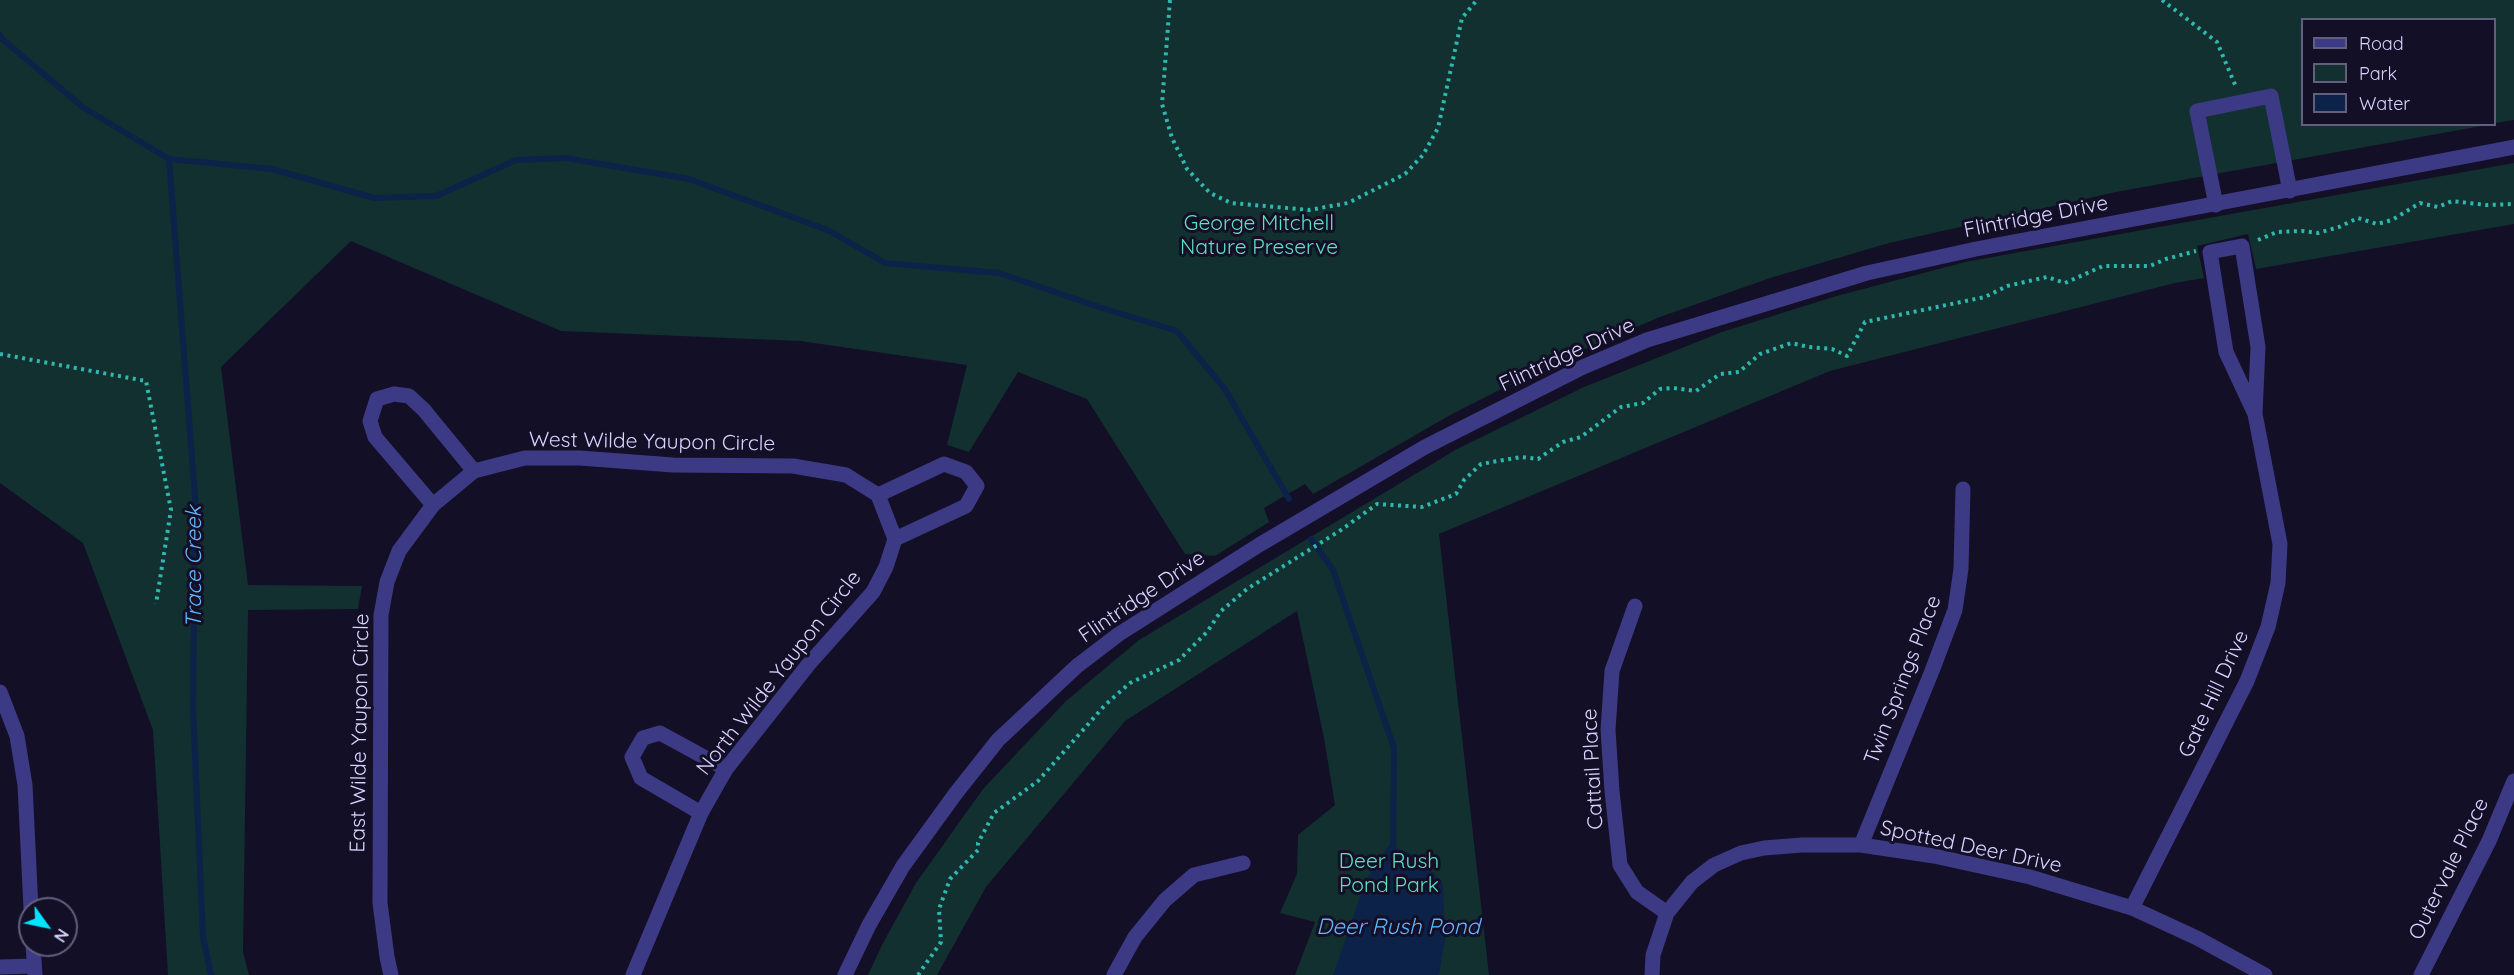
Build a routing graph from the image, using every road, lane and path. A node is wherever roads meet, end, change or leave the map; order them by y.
1 (1170, 0) edge
2 (1477, 0) edge
3 (2162, 0) edge
4 (2242, 102) junction
5 (2514, 147) edge
6 (2290, 191) junction
7 (2514, 204) edge
8 (2216, 205) junction
9 (2242, 246) junction
10 (2210, 252) junction
11 (0, 354) edge
12 (2255, 414) junction
13 (474, 471) junction
14 (1963, 489) dead end
15 (878, 495) junction
16 (433, 505) junction
17 (895, 539) junction
18 (156, 604) dead end
19 (1635, 606) dead end
20 (0, 692) edge
21 (726, 769) junction
22 (2514, 781) edge
23 (701, 813) junction
24 (1861, 845) junction
25 (1243, 863) dead end
26 (30, 897) edge
27 (2132, 908) junction
28 (1667, 913) junction
29 (0, 967) edge
30 (34, 971) edge
31 (392, 975) edge
32 (633, 975) edge
33 (845, 975) edge
34 (918, 975) edge
35 (1114, 975) edge
36 (1652, 975) edge
37 (2265, 975) edge
38 (2421, 975) edge

1 - 2 path
3 - 4 path
4 - 6 street
4 - 8 street
5 - 6 street, Flintridge Drive
6 - 8 street, Flintridge Drive
7 - 9 path
8 - 33 street, Flintridge Drive
9 - 10 street
9 - 12 street, Gate Hill Drive
10 - 12 street, Gate Hill Drive
10 - 34 path
11 - 18 path
12 - 27 street, Gate Hill Drive
13 - 15 street, West Wilde Yaupon Circle
13 - 16 street, West Wilde Yaupon Circle
13 - 16 street
14 - 24 street, Twin Springs Place
15 - 17 street
15 - 17 street
16 - 31 street, East Wilde Yaupon Circle
17 - 21 street, North Wilde Yaupon Circle
19 - 28 street, Cattail Place
20 - 26 street
21 - 23 street, North Wilde Yaupon Circle
21 - 23 street
22 - 38 street, Outervale Place
23 - 32 street, North Wilde Yaupon Circle
24 - 27 street, Spotted Deer Drive
24 - 28 street, Spotted Deer Drive
25 - 35 street
27 - 37 street, Spotted Deer Drive
28 - 36 street, Spotted Deer Drive
29 - 30 street

